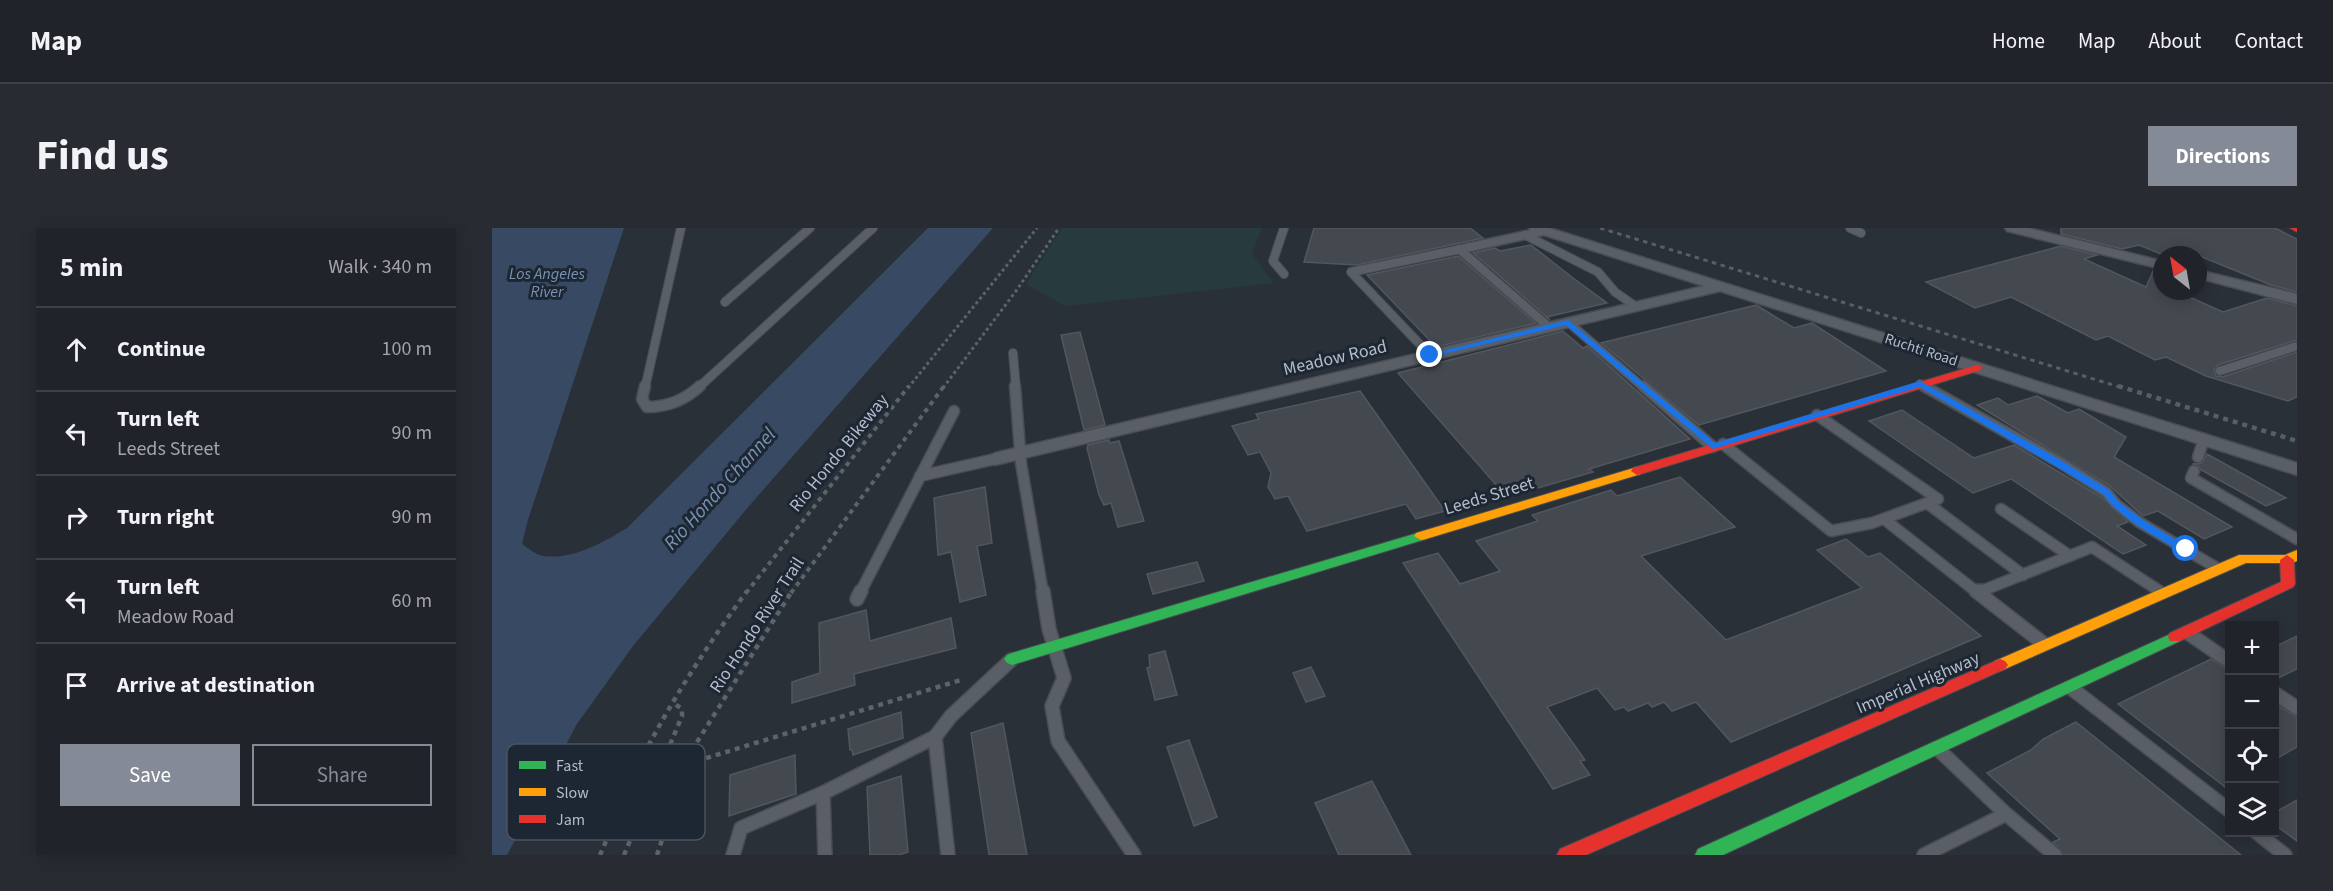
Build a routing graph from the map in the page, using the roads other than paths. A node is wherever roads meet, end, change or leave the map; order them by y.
1 (681, 228) edge
2 (810, 228) edge
3 (873, 228) edge
4 (1284, 228) edge
5 (1850, 228) edge
6 (2012, 228) edge
7 (1535, 231) edge
8 (1861, 233) dead end
9 (1465, 248) junction
10 (2153, 263) edge
11 (1284, 274) dead end
12 (2207, 276) edge
13 (1720, 286) junction
14 (2297, 299) edge
15 (725, 302) dead end
16 (1635, 306) junction
17 (1568, 322) junction
18 (1549, 327) junction
19 (2297, 346) edge
20 (1013, 353) dead end
21 (1430, 355) junction
22 (1977, 368) junction
23 (2220, 371) dead end
24 (1920, 384) junction
25 (954, 411) dead end
26 (1817, 415) junction
27 (2204, 440) junction
28 (1718, 445) junction
29 (1020, 453) junction
30 (2198, 457) dead end
31 (995, 459) joint
32 (2297, 469) edge
33 (2194, 471) dead end
34 (920, 476) junction
35 (1927, 503) junction
36 (2001, 509) dead end
37 (1884, 519) junction
38 (2297, 539) edge
39 (2070, 556) junction
40 (2292, 565) edge
41 (2219, 569) junction
42 (2023, 575) junction
43 (1979, 592) junction
44 (2164, 594) junction
45 (857, 599) dead end
46 (2186, 632) junction
47 (1055, 646) junction
48 (2046, 646) junction
49 (1012, 659) joint
50 (2225, 659) edge
51 (2068, 686) junction
52 (2279, 696) edge
53 (2297, 708) edge
54 (935, 737) junction
55 (1938, 749) junction
56 (823, 793) junction
57 (2225, 809) edge
58 (2006, 814) junction
59 (2262, 837) edge
60 (1589, 851) edge
61 (733, 855) edge
62 (825, 855) edge
63 (948, 855) edge
64 (1134, 855) edge
65 (1566, 855) edge
66 (1704, 855) edge
67 (1924, 855) edge
68 (2055, 855) edge
69 (2285, 855) edge

1 - 3 lane
2 - 15 lane
4 - 11 lane
5 - 8 lane
6 - 10 street
7 - 9 street
7 - 13 street, Ruchti Road
7 - 16 lane
9 - 18 lane
9 - 21 lane
12 - 14 street
13 - 16 street, Meadow Road
13 - 22 street, Ruchti Road
16 - 17 street, Meadow Road
17 - 18 street, Meadow Road
17 - 28 lane
18 - 21 street, Meadow Road
19 - 23 lane
20 - 29 lane
21 - 29 street, Meadow Road
22 - 24 main road, Leeds Street
22 - 27 street, Ruchti Road
24 - 26 main road, Leeds Street
24 - 41 lane
25 - 34 lane
26 - 28 main road, Leeds Street
26 - 35 lane
27 - 30 lane
27 - 32 street, Ruchti Road
28 - 37 lane
28 - 47 main road, Leeds Street
29 - 31 street, Meadow Road
29 - 47 lane
31 - 34 lane
33 - 38 lane
34 - 45 lane
35 - 37 lane
35 - 42 lane
36 - 39 lane
37 - 43 lane
39 - 42 lane
39 - 44 lane
40 - 41 main road, Imperial Highway
40 - 46 main road, Imperial Highway
41 - 44 main road, Imperial Highway
42 - 43 lane
43 - 48 lane
44 - 48 main road, Imperial Highway
46 - 50 lane
46 - 51 main road, Imperial Highway
47 - 49 main road, Leeds Street
47 - 64 lane
48 - 60 main road, Imperial Highway
49 - 54 lane
51 - 55 main road, Imperial Highway
51 - 57 lane
52 - 53 lane
54 - 56 lane
54 - 63 lane
55 - 58 lane
55 - 66 main road, Imperial Highway
56 - 61 lane
56 - 62 lane
58 - 67 lane
58 - 68 lane
59 - 69 lane
60 - 65 main road, Imperial Highway

